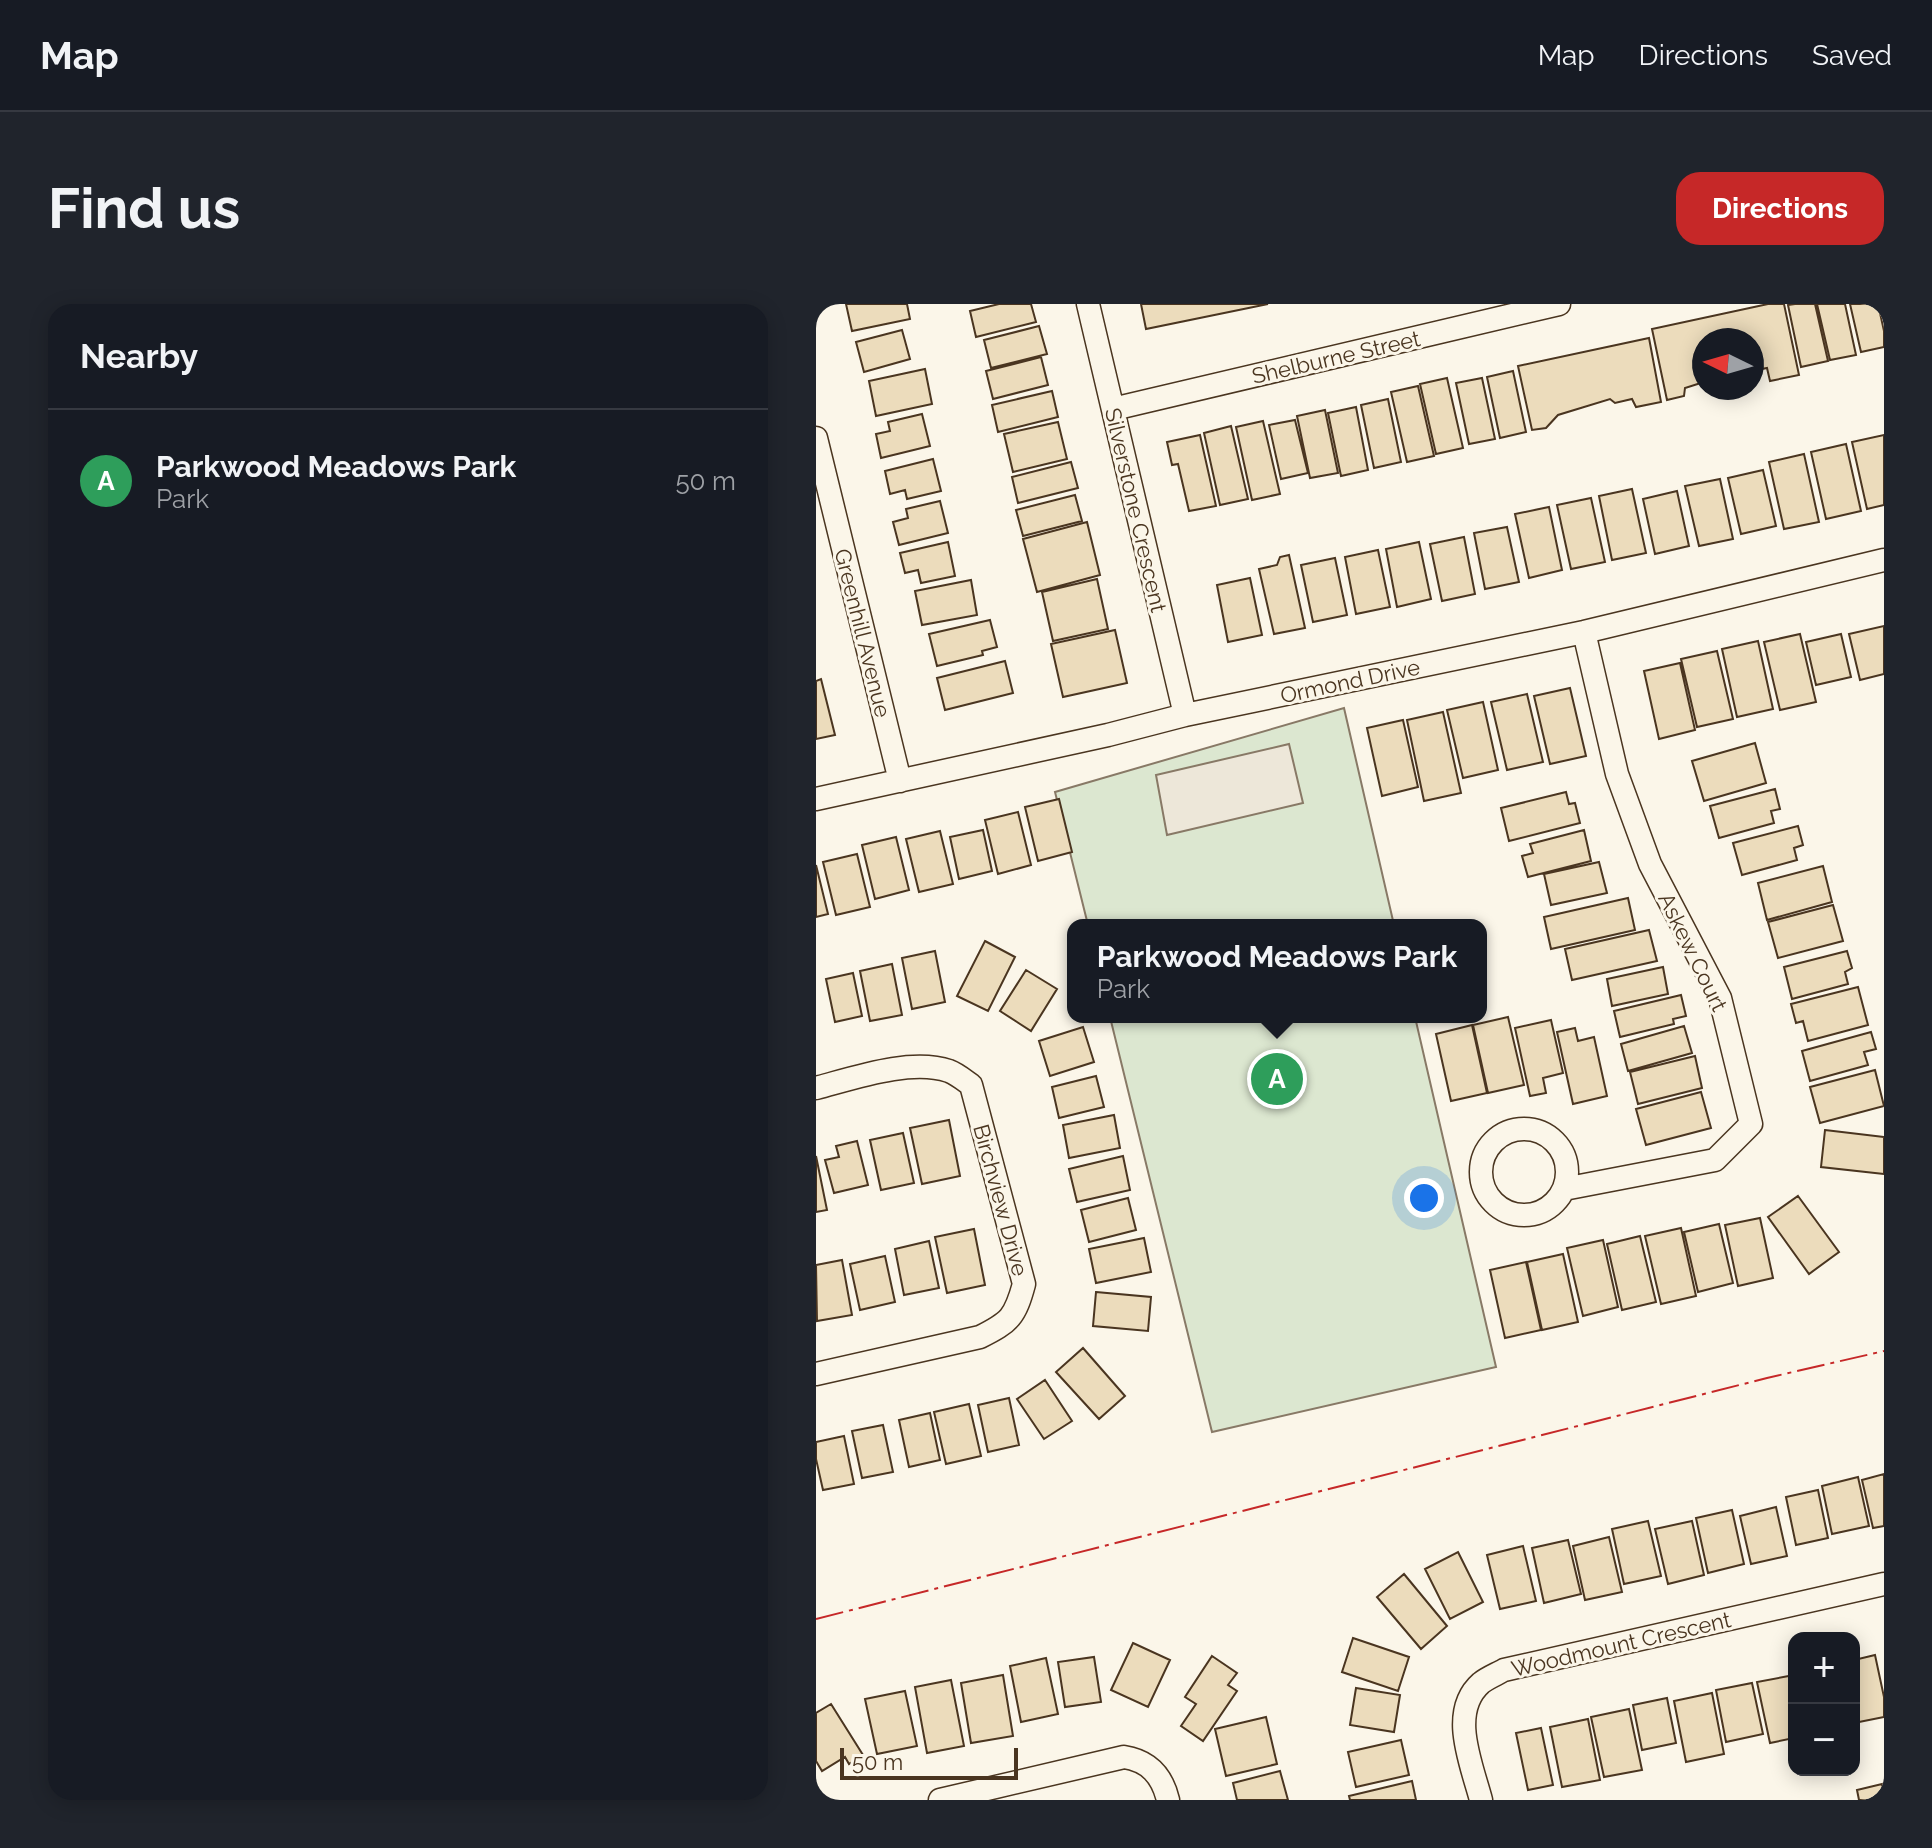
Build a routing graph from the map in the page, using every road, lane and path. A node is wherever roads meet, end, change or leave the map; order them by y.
1 (1088, 304) edge
2 (1559, 304) edge
3 (1113, 409) junction
4 (816, 438) edge
5 (822, 491) edge
6 (1884, 560) edge
7 (1584, 632) junction
8 (1185, 715) junction
9 (900, 781) junction
10 (816, 799) edge
11 (816, 1088) edge
12 (1564, 1189) dead end
13 (816, 1374) edge
14 (1884, 1584) edge
15 (940, 1800) edge
16 (1168, 1800) edge
17 (1481, 1800) edge

1 - 3 street, Silverstone Crescent
2 - 3 street, Shelburne Street
3 - 8 street, Silverstone Crescent
4 - 5 street, Greenhill Avenue
5 - 9 street, Greenhill Avenue
6 - 7 street, Ormond Drive
7 - 8 street, Ormond Drive
7 - 12 street, Askew Court
8 - 9 street, Ormond Drive
9 - 10 street, Ormond Drive
11 - 13 street, Birchview Drive
14 - 17 street, Woodmount Crescent
15 - 16 street

